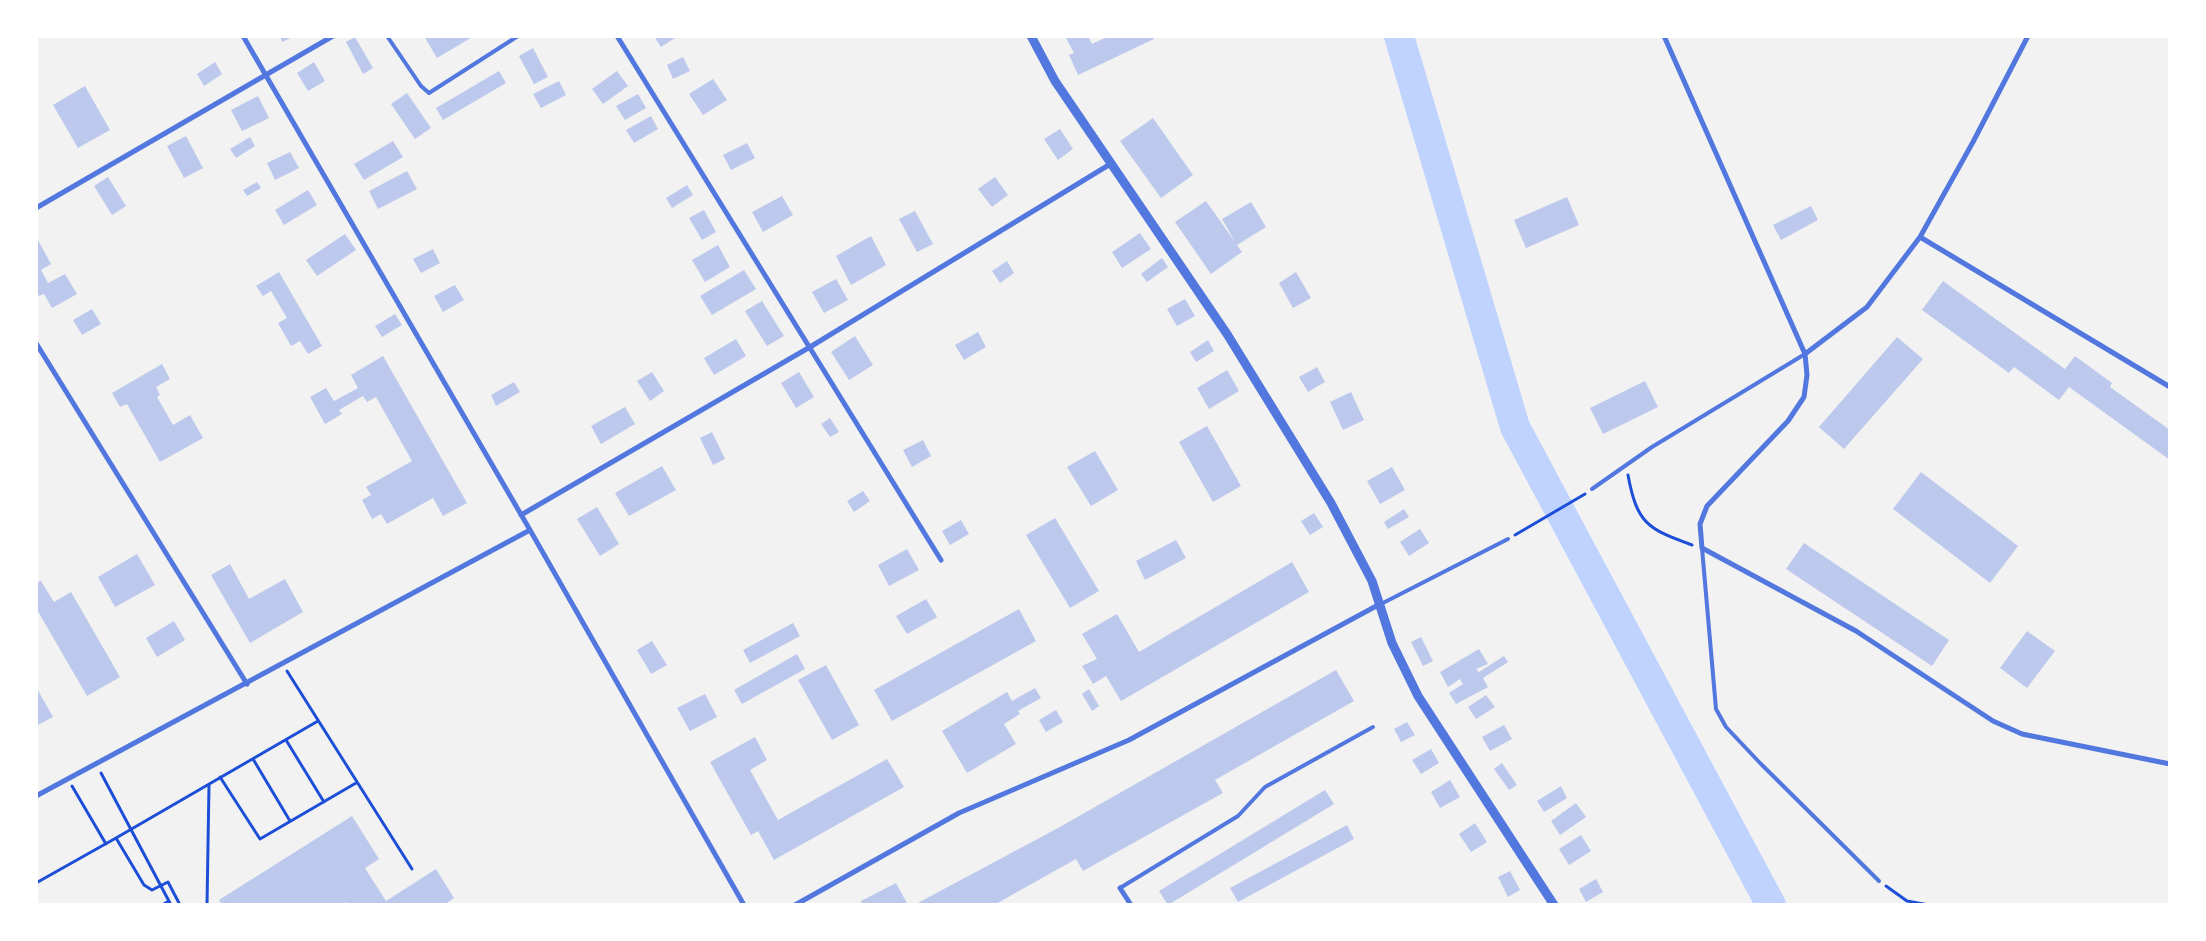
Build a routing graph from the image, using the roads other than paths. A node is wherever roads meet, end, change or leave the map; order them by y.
1 (243, 36) edge
2 (334, 36) edge
3 (387, 36) edge
4 (518, 36) edge
5 (617, 36) edge
6 (1031, 36) edge
7 (1664, 36) edge
8 (2028, 36) edge
9 (266, 76) junction
10 (1112, 163) junction
11 (36, 208) edge
12 (1920, 238) junction
13 (36, 343) edge
14 (810, 347) junction
15 (1805, 354) junction
16 (2170, 387) edge
17 (1592, 490) road end
18 (521, 515) junction
19 (530, 530) junction
20 (1508, 539) road end
21 (1702, 548) junction
22 (942, 560) dead end
23 (1380, 604) junction
24 (247, 684) junction
25 (1373, 728) dead end
26 (2170, 764) edge
27 (36, 796) edge
28 (1879, 881) road end
29 (1120, 888) joint
30 (744, 905) edge
31 (795, 905) edge
32 (1131, 905) edge
33 (1554, 905) edge

1 - 9 street
2 - 9 street
3 - 4 lane
5 - 14 street
6 - 10 street
7 - 15 street
8 - 12 street
9 - 11 street
9 - 18 street
10 - 14 street
10 - 23 street
12 - 15 street
12 - 16 street
13 - 24 street
14 - 18 street
14 - 22 street
15 - 17 lane
15 - 21 street
18 - 19 street
19 - 24 street
19 - 30 street
20 - 23 lane
21 - 26 street
21 - 28 lane
23 - 31 street
23 - 33 street
24 - 27 street
25 - 29 lane
29 - 32 street

